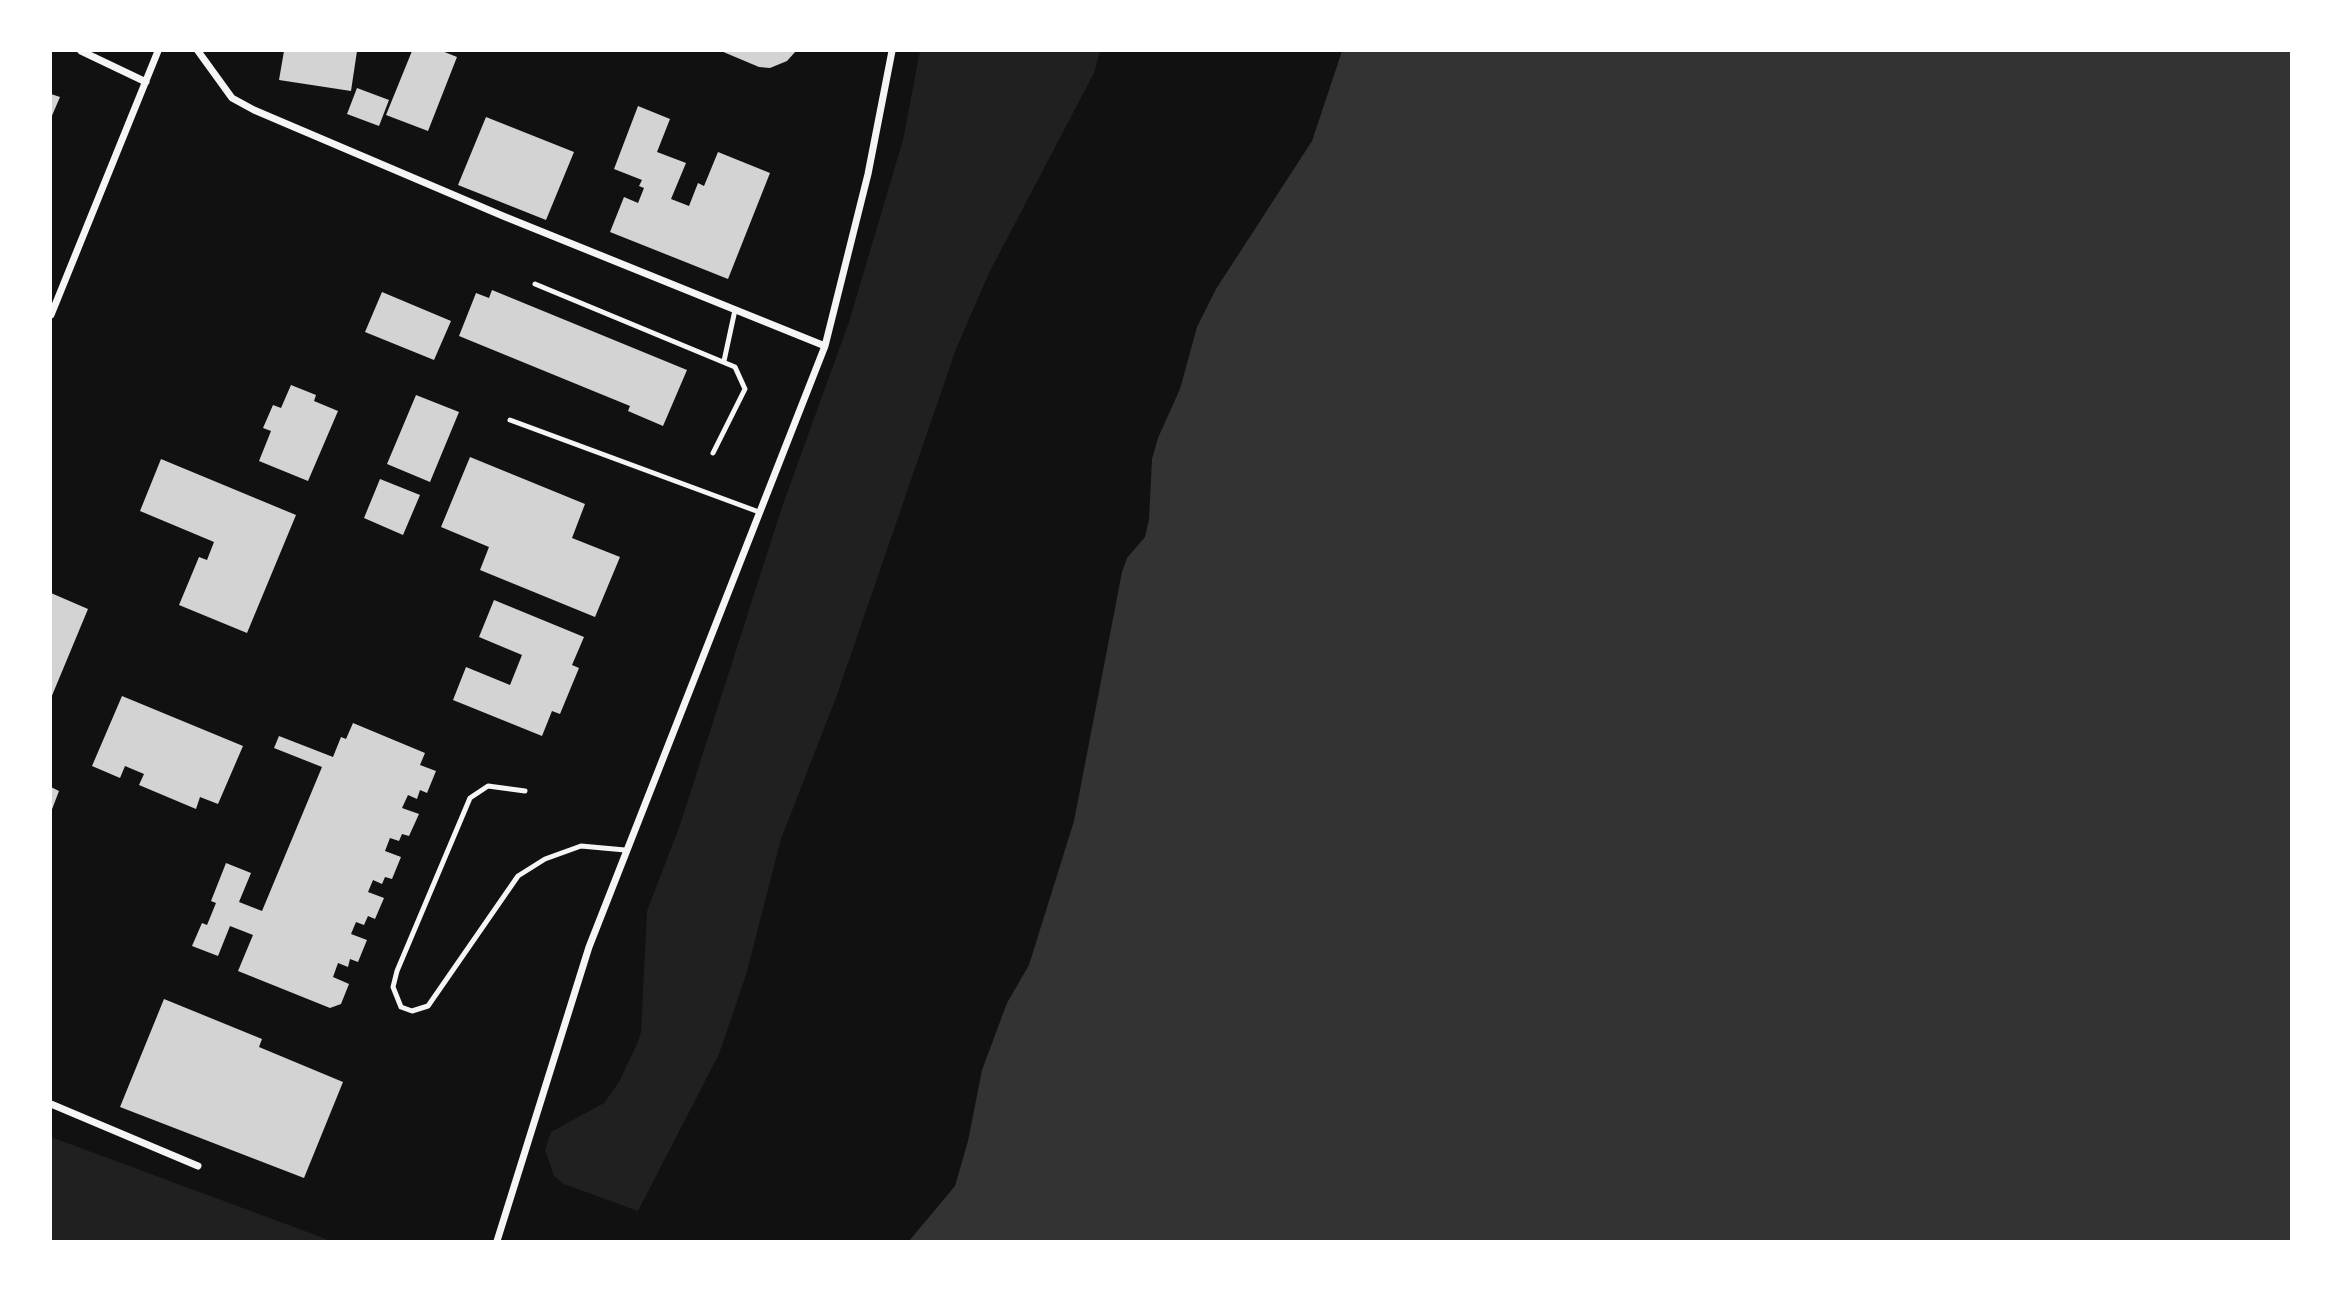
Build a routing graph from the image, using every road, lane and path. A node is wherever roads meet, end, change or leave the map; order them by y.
1 (81, 51) edge
2 (158, 51) edge
3 (198, 51) edge
4 (892, 51) edge
5 (146, 82) junction
6 (536, 284) dead end
7 (735, 310) junction
8 (51, 315) edge
9 (825, 346) junction
10 (724, 361) junction
11 (510, 420) dead end
12 (713, 453) dead end
13 (759, 512) junction
14 (526, 791) dead end
15 (625, 850) junction
16 (51, 1104) edge
17 (198, 1166) dead end
18 (497, 1241) edge

1 - 5 street
2 - 5 street
3 - 7 street
4 - 9 street
5 - 8 street
6 - 10 lane
7 - 9 street
7 - 10 lane
9 - 13 street
10 - 12 lane
11 - 13 lane
13 - 15 street
14 - 15 lane
15 - 18 street
16 - 17 street

